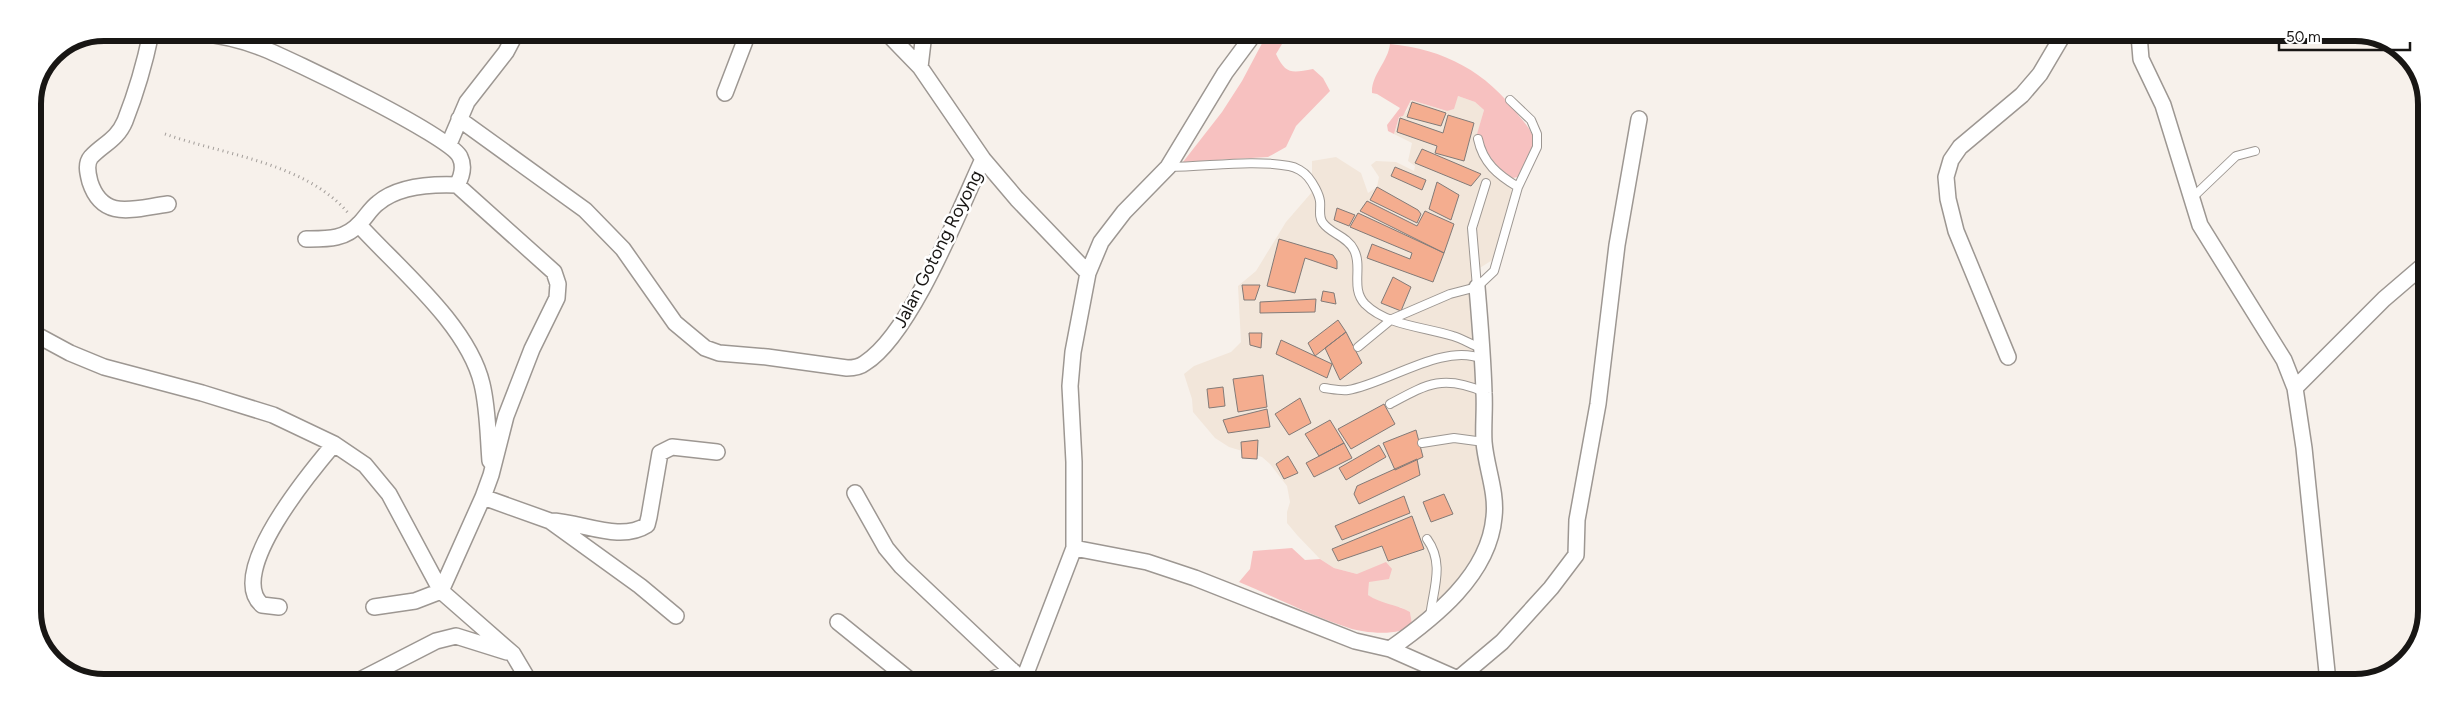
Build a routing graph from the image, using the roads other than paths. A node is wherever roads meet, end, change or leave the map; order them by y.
1 (149, 41) edge
2 (241, 41) edge
3 (512, 41) edge
4 (745, 41) edge
5 (895, 41) edge
6 (923, 41) edge
7 (1249, 41) edge
8 (2059, 41) edge
9 (2140, 41) edge
10 (920, 67) junction
11 (725, 93) dead end
12 (1510, 100) dead end
13 (1639, 118) dead end
14 (458, 119) junction
15 (1478, 139) dead end
16 (449, 144) junction
17 (2255, 150) dead end
18 (983, 159) junction
19 (1168, 168) junction
20 (1486, 184) dead end
21 (457, 185) junction
22 (1518, 187) junction
23 (2191, 199) junction
24 (168, 204) dead end
25 (359, 225) junction
26 (306, 239) dead end
27 (2418, 270) edge
28 (1088, 273) junction
29 (1478, 287) junction
30 (1392, 319) junction
31 (41, 337) edge
32 (1358, 347) dead end
33 (1482, 354) junction
34 (2008, 357) dead end
35 (1324, 388) dead end
36 (2295, 388) junction
37 (1484, 392) junction
38 (1390, 404) dead end
39 (1484, 442) junction
40 (1422, 443) dead end
41 (334, 444) junction
42 (718, 452) dead end
43 (491, 475) junction
44 (855, 493) dead end
45 (483, 497) junction
46 (550, 521) junction
47 (1427, 539) dead end
48 (1074, 548) junction
49 (441, 591) junction
50 (280, 607) dead end
51 (374, 607) dead end
52 (676, 616) dead end
53 (1429, 621) junction
54 (838, 622) dead end
55 (1390, 649) junction
56 (513, 654) junction
57 (372, 674) edge
58 (525, 674) edge
59 (902, 674) edge
60 (1015, 674) edge
61 (1021, 674) edge
62 (1444, 674) edge
63 (1467, 674) edge
64 (2327, 674) edge

1 - 24 street
2 - 16 street
3 - 14 street
4 - 11 street
5 - 10 street
6 - 10 street
7 - 19 street
8 - 34 street
9 - 23 street
10 - 18 street
12 - 22 lane
13 - 63 street
14 - 16 street
14 - 18 street, Jalan Gotong Royong
15 - 22 lane
16 - 21 street
17 - 23 lane
18 - 28 street
19 - 28 street
19 - 30 lane
20 - 29 lane
21 - 25 street
21 - 43 street
22 - 29 lane
23 - 36 street
25 - 26 street
25 - 43 street
27 - 36 street
28 - 48 street
29 - 30 lane
29 - 33 street
30 - 32 lane
30 - 33 lane
31 - 41 street
33 - 35 lane
33 - 37 street
36 - 64 street
37 - 38 lane
37 - 39 street
39 - 40 lane
39 - 53 street
41 - 49 street
41 - 50 street
42 - 46 street
43 - 45 street
44 - 60 street
45 - 46 street
45 - 49 street
46 - 52 street
47 - 53 lane
48 - 55 street
48 - 61 street
49 - 51 street
49 - 56 street
53 - 55 street
54 - 59 street
55 - 62 street
56 - 57 street
56 - 58 street

